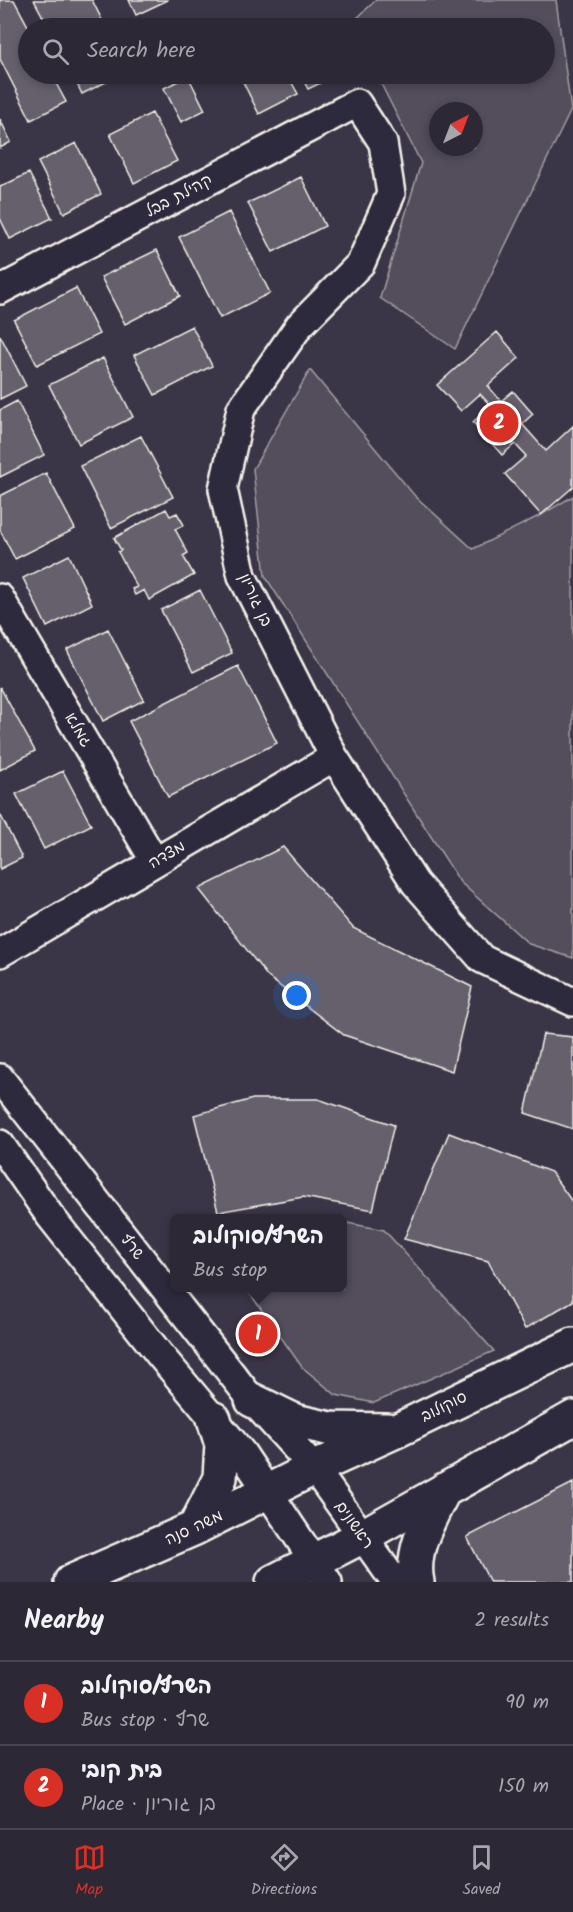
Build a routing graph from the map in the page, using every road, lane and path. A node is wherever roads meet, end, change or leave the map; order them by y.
1 (357, 103) joint
2 (0, 290) edge
3 (0, 598) edge
4 (334, 757) junction
5 (155, 862) junction
6 (0, 953) edge
7 (573, 1002) edge
8 (0, 1078) edge
9 (0, 1144) edge
10 (573, 1345) edge
11 (252, 1400) junction
12 (573, 1418) edge
13 (214, 1419) junction
14 (398, 1430) junction
15 (314, 1468) junction
16 (444, 1490) junction
17 (268, 1492) junction
18 (195, 1528) junction
19 (361, 1537) junction
20 (321, 1572) edge
21 (71, 1582) edge
22 (273, 1582) edge
23 (394, 1582) edge
24 (417, 1582) edge

1 - 2 street, קהילת בבל
1 - 4 street, בן גוריון
3 - 5 street, גמלא
4 - 5 street, מצדה
4 - 7 street, בן גוריון
5 - 6 street, מצדה
8 - 11 street, שרף
9 - 13 street
10 - 14 main road, סוקולוב
11 - 14 main road
11 - 15 street, שרף
12 - 16 main road
13 - 17 street
13 - 18 main road
14 - 15 main road, סוקולוב
15 - 17 main road, משה סנה
15 - 19 street, ראשונים
16 - 19 main road
16 - 24 main road
17 - 18 main road, משה סנה
17 - 20 street
18 - 21 main road, משה סנה
19 - 20 main road
19 - 23 street, ראשונים
20 - 22 main road

